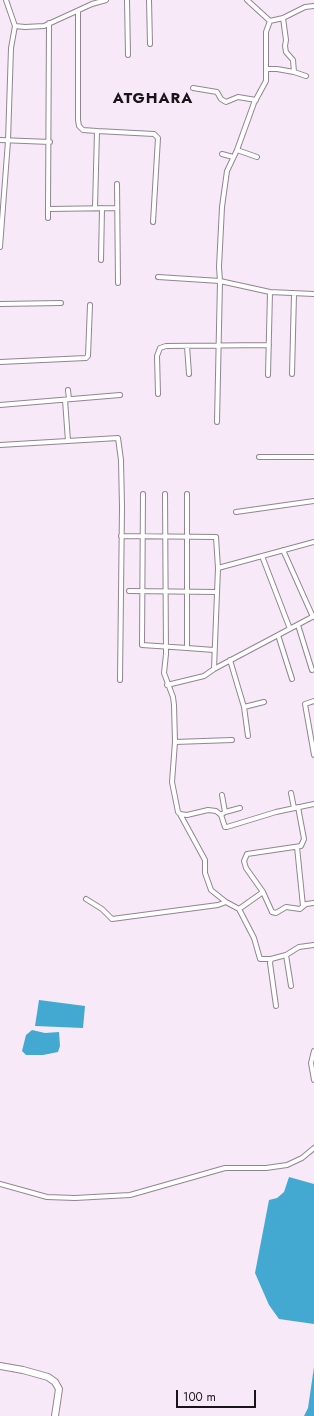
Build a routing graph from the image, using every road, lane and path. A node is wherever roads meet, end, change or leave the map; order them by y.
1 (6, 0) edge
2 (106, 0) edge
3 (127, 0) edge
4 (149, 0) edge
5 (247, 0) edge
6 (314, 6) edge
7 (78, 11) junction
8 (283, 18) junction
9 (270, 21) junction
10 (49, 24) junction
11 (15, 26) junction
12 (150, 44) dead end
13 (128, 55) dead end
14 (266, 69) junction
15 (294, 72) junction
16 (306, 76) dead end
17 (193, 88) dead end
18 (256, 100) junction
19 (97, 131) junction
20 (0, 140) edge
21 (8, 141) junction
22 (50, 142) junction
23 (237, 150) junction
24 (222, 154) dead end
25 (233, 157) junction
26 (256, 157) dead end
27 (117, 184) dead end
28 (95, 208) junction
29 (102, 208) junction
30 (117, 208) junction
31 (48, 210) junction
32 (48, 218) dead end
33 (153, 222) dead end
34 (0, 247) edge
35 (101, 260) dead end
36 (158, 277) dead end
37 (220, 281) junction
38 (118, 283) dead end
39 (270, 292) junction
40 (294, 294) junction
41 (314, 294) edge
42 (61, 302) dead end
43 (0, 304) edge
44 (90, 305) dead end
45 (218, 345) junction
46 (269, 345) junction
47 (187, 346) junction
48 (0, 362) edge
49 (189, 374) dead end
50 (292, 374) dead end
51 (268, 376) dead end
52 (68, 390) dead end
53 (158, 394) dead end
54 (120, 395) dead end
55 (67, 399) junction
56 (0, 405) edge
57 (217, 422) dead end
58 (68, 441) junction
59 (0, 445) edge
60 (259, 457) dead end
61 (314, 457) edge
62 (143, 494) dead end
63 (165, 494) dead end
64 (187, 494) dead end
65 (314, 501) edge
66 (236, 512) dead end
67 (121, 536) junction
68 (142, 536) junction
69 (165, 536) junction
70 (187, 537) junction
71 (314, 542) edge
72 (283, 550) junction
73 (262, 556) junction
74 (218, 568) junction
75 (129, 592) dead end
76 (142, 592) junction
77 (165, 592) junction
78 (187, 592) junction
79 (216, 592) junction
80 (314, 616) edge
81 (298, 625) junction
82 (290, 629) junction
83 (278, 636) junction
84 (166, 647) junction
85 (187, 648) junction
86 (214, 650) junction
87 (230, 660) junction
88 (214, 669) junction
89 (312, 670) dead end
90 (292, 678) dead end
91 (120, 680) dead end
92 (167, 685) junction
93 (314, 701) edge
94 (264, 702) dead end
95 (244, 707) junction
96 (248, 736) dead end
97 (232, 740) dead end
98 (175, 742) junction
99 (314, 755) edge
100 (291, 793) dead end
101 (222, 795) dead end
102 (314, 804) edge
103 (296, 807) junction
104 (240, 808) dead end
105 (180, 814) junction
106 (223, 814) junction
107 (297, 847) junction
108 (263, 892) junction
109 (86, 899) dead end
110 (226, 902) junction
111 (314, 903) edge
112 (303, 906) junction
113 (239, 909) junction
114 (314, 945) edge
115 (286, 955) junction
116 (271, 959) junction
117 (291, 986) dead end
118 (276, 1006) dead end
119 (314, 1051) edge
120 (314, 1080) edge
121 (314, 1148) edge
122 (0, 1184) edge
123 (0, 1366) edge
124 (55, 1416) edge

1 - 11 street
2 - 7 street
3 - 13 street
4 - 12 street
5 - 9 street
6 - 8 street
7 - 10 street
7 - 19 street
8 - 9 street
8 - 15 street
9 - 14 street
10 - 11 street
10 - 22 street
11 - 21 street
14 - 15 street
14 - 18 street
15 - 16 street
17 - 18 street
18 - 23 street
19 - 28 street
19 - 33 street
20 - 21 street
21 - 22 street
21 - 34 street
22 - 31 street
23 - 25 street
23 - 26 street
24 - 25 street
25 - 37 street
27 - 30 street
28 - 29 street
28 - 31 street
29 - 30 street
29 - 35 street
30 - 38 street
31 - 32 street
36 - 37 street
37 - 39 street
37 - 45 street
39 - 40 street
39 - 46 street
40 - 41 street
40 - 50 street
42 - 43 street
44 - 48 street
45 - 46 street
45 - 47 street
45 - 57 street
46 - 51 street
47 - 49 street
47 - 53 street
52 - 55 street
54 - 55 street
55 - 56 street
55 - 58 street
58 - 59 street
58 - 67 street
60 - 61 street
62 - 68 street
63 - 69 street
64 - 70 street
65 - 66 street
67 - 68 street
67 - 91 street
68 - 69 street
68 - 76 street
69 - 70 street
69 - 77 street
70 - 74 street
70 - 78 street
71 - 72 street
72 - 73 street
72 - 80 street
73 - 74 street
73 - 82 street
74 - 79 street
75 - 76 street
76 - 77 street
76 - 84 street
77 - 78 street
77 - 84 street
78 - 79 street
78 - 85 street
79 - 86 street
80 - 81 street
81 - 82 street
81 - 89 street
82 - 83 street
83 - 87 street
83 - 90 street
84 - 85 street
84 - 92 street
85 - 86 street
86 - 88 street
87 - 88 street
87 - 95 street
88 - 92 street
92 - 98 street
93 - 99 street
94 - 95 street
95 - 96 street
97 - 98 street
98 - 105 street
100 - 103 street
101 - 106 street
102 - 103 street
103 - 106 street
103 - 107 street
104 - 106 street
105 - 106 street
105 - 110 street
107 - 108 street
107 - 112 street
108 - 112 street
108 - 113 street
109 - 110 street
110 - 113 street
111 - 112 street
113 - 116 street
114 - 115 street
115 - 116 street
115 - 117 street
116 - 118 street
119 - 120 street
121 - 122 street
123 - 124 main road

